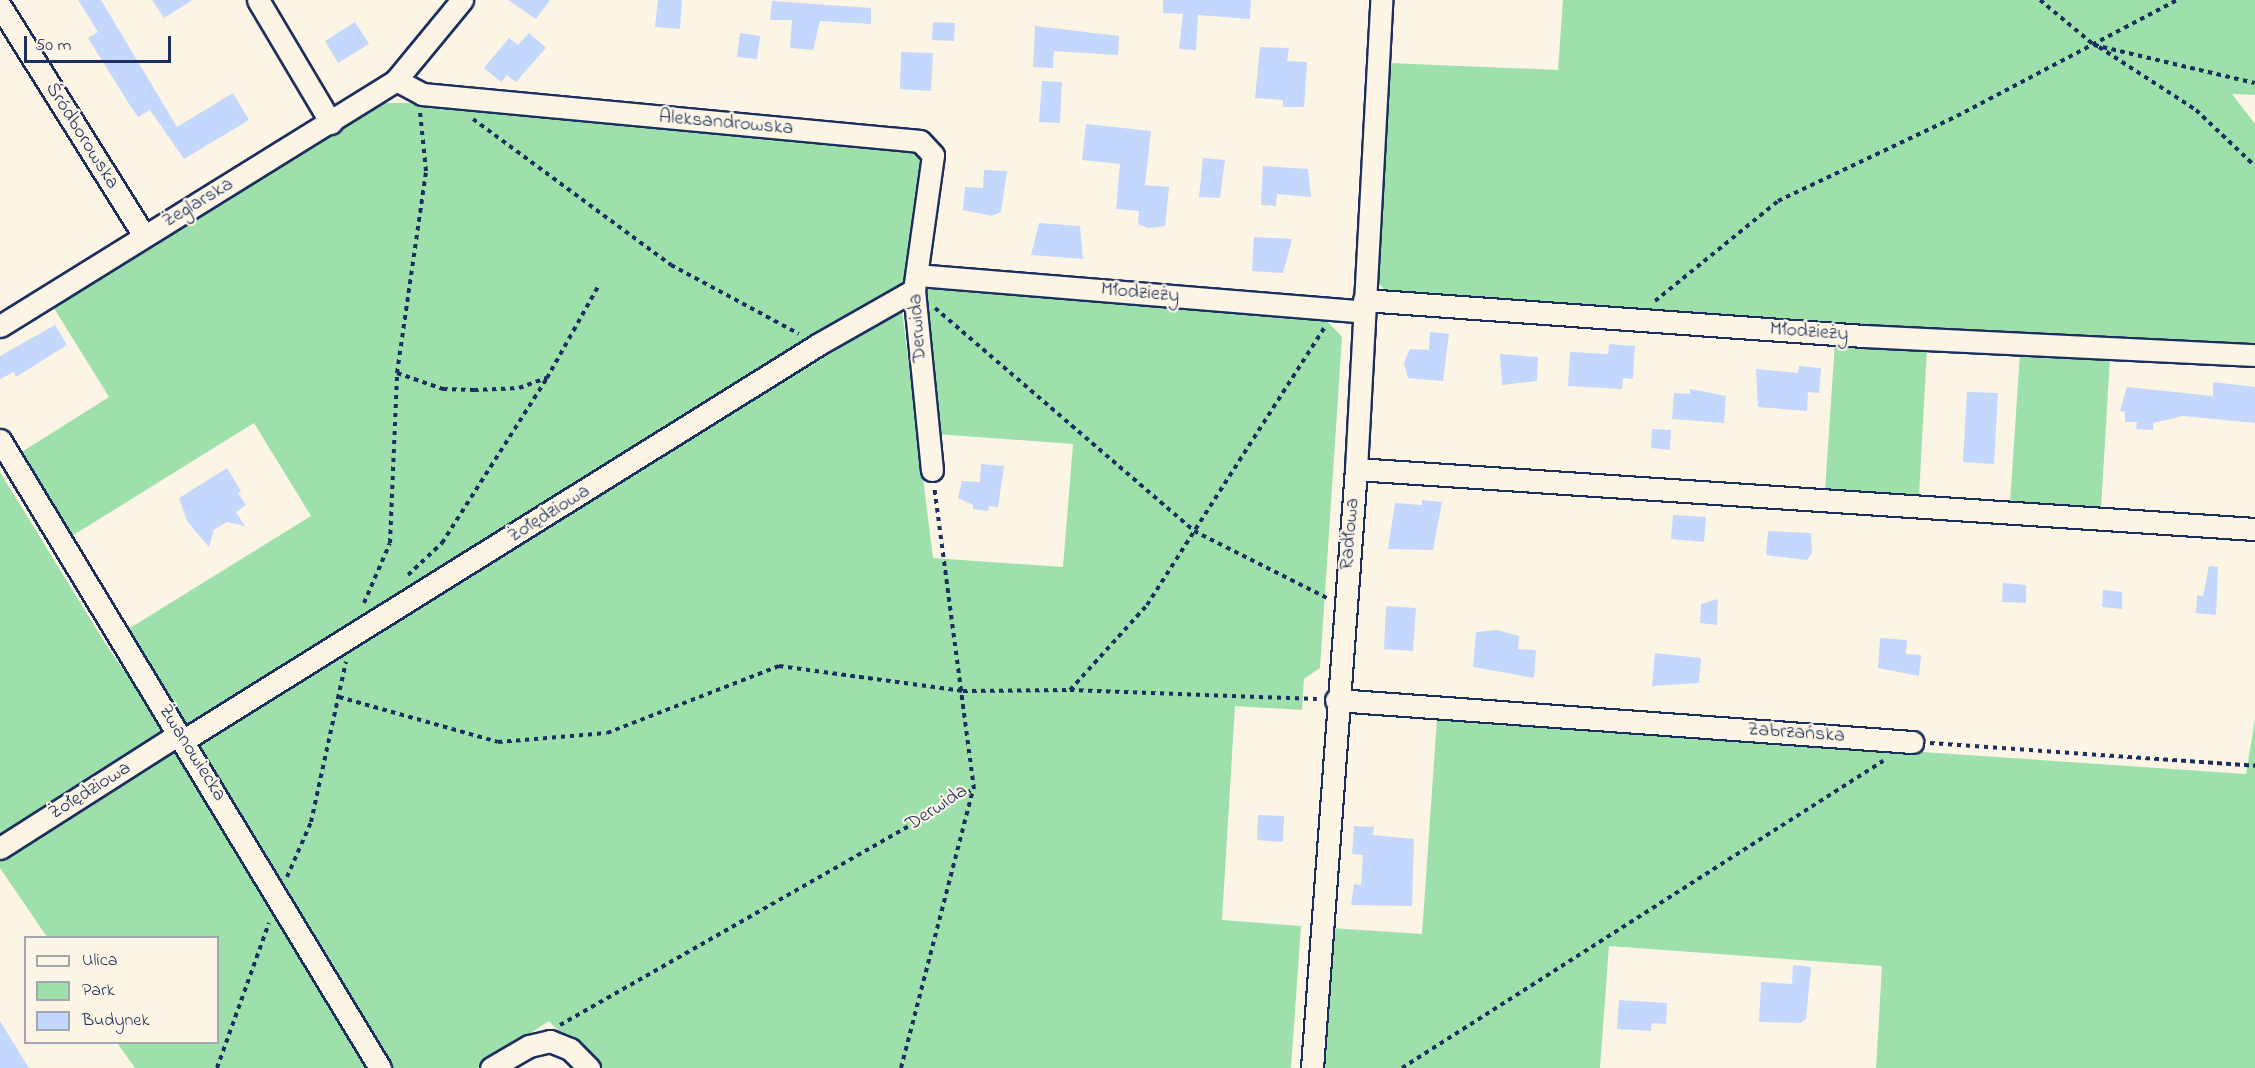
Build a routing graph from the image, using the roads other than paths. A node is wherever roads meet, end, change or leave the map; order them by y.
1 (258, 0) edge
2 (462, 0) edge
3 (1381, 0) edge
4 (0, 6) edge
5 (396, 80) junction
6 (331, 123) junction
7 (144, 236) junction
8 (916, 283) junction
9 (1364, 306) junction
10 (0, 326) edge
11 (2255, 355) edge
12 (0, 440) edge
13 (1356, 469) junction
14 (932, 470) road end
15 (2255, 529) edge
16 (1336, 700) junction
17 (182, 737) junction
18 (1912, 742) road end
19 (0, 848) edge
20 (380, 1068) edge
21 (491, 1068) edge
22 (589, 1068) edge
23 (1312, 1068) edge

1 - 6 street
2 - 5 street, Żeglarska
3 - 9 street, Radłowa
4 - 7 street, Śródborowska
5 - 6 street, Żeglarska
5 - 8 street, Aleksandrowska
6 - 7 street, Żeglarska
7 - 10 street, Żeglarska
8 - 9 street, Młodzieży
8 - 14 street, Derwida
8 - 17 street, Żołędziowa
9 - 11 street, Młodzieży
9 - 13 street, Radłowa
12 - 17 street, Żwanowiecka
13 - 15 street
13 - 16 street, Radłowa
16 - 18 street, Zabrzańska
16 - 23 street, Radłowa
17 - 19 street, Żołędziowa
17 - 20 street, Żwanowiecka
21 - 22 street

